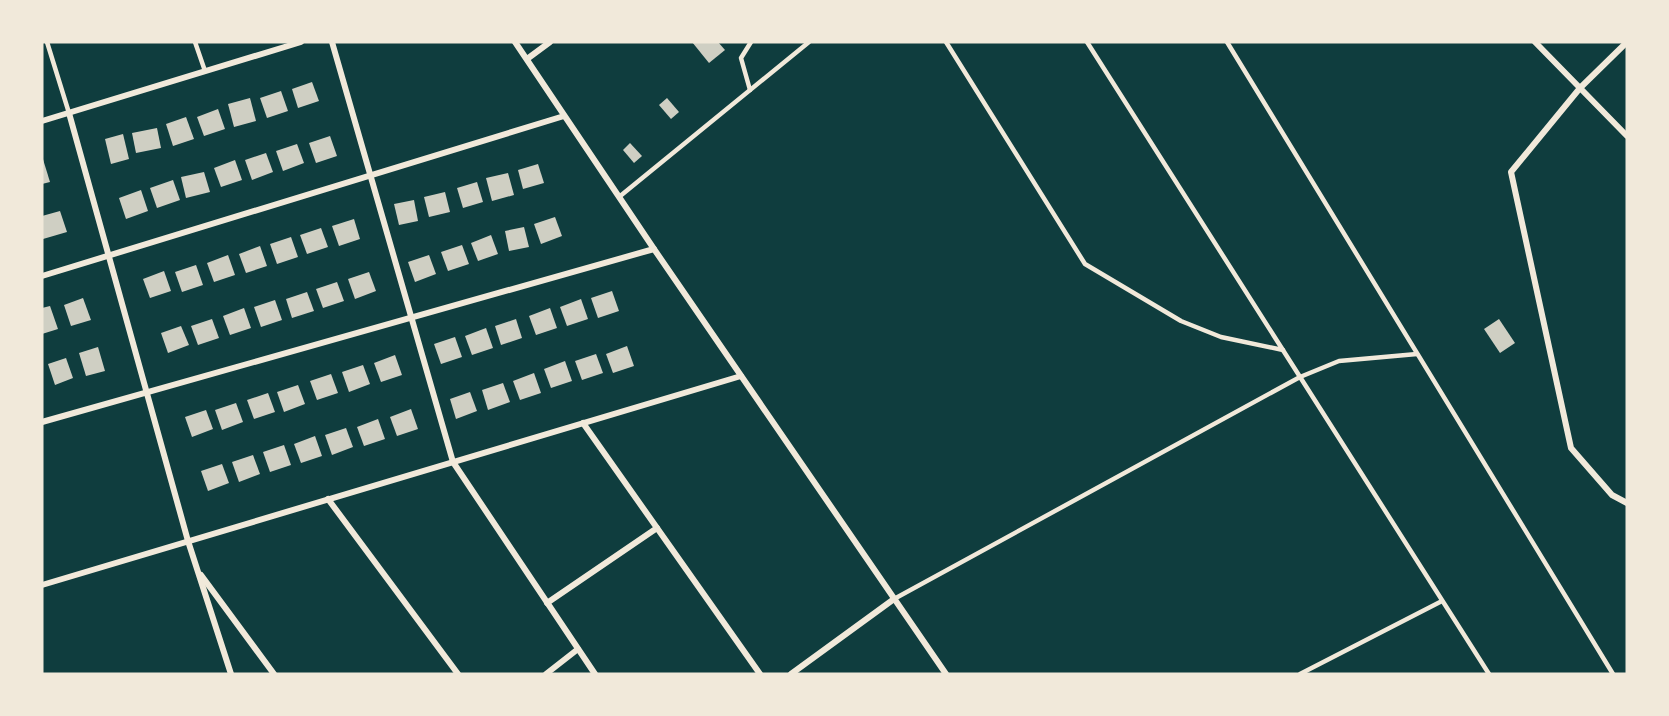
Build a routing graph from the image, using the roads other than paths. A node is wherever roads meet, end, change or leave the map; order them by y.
1 (47, 42) edge
2 (195, 42) edge
3 (301, 42) edge
4 (332, 42) edge
5 (515, 42) edge
6 (550, 42) edge
7 (751, 42) edge
8 (809, 42) edge
9 (946, 42) edge
10 (1087, 42) edge
11 (1227, 42) edge
12 (1535, 42) edge
13 (1627, 42) edge
14 (526, 59) junction
15 (205, 71) junction
16 (1580, 88) junction
17 (750, 90) junction
18 (69, 113) junction
19 (564, 116) junction
20 (42, 122) edge
21 (1627, 136) edge
22 (370, 175) junction
23 (619, 197) junction
24 (654, 249) junction
25 (108, 254) junction
26 (42, 276) edge
27 (412, 318) junction
28 (1283, 350) junction
29 (1417, 354) junction
30 (741, 376) junction
31 (1300, 377) junction
32 (147, 393) junction
33 (42, 422) edge
34 (583, 423) junction
35 (453, 462) junction
36 (328, 499) junction
37 (1627, 503) edge
38 (657, 528) junction
39 (188, 541) junction
40 (198, 572) junction
41 (42, 585) edge
42 (894, 599) junction
43 (1442, 601) junction
44 (547, 603) junction
45 (578, 650) junction
46 (231, 674) edge
47 (274, 674) edge
48 (458, 674) edge
49 (546, 674) edge
50 (595, 674) edge
51 (760, 674) edge
52 (791, 674) edge
53 (946, 674) edge
54 (1300, 674) edge
55 (1489, 674) edge
56 (1612, 674) edge

1 - 18 lane
2 - 15 lane
3 - 15 street
4 - 22 street
5 - 14 street
6 - 14 street
7 - 17 lane
8 - 17 lane
9 - 28 lane
10 - 28 lane
11 - 29 lane
12 - 16 street
13 - 16 street
14 - 19 street
15 - 18 street
16 - 21 street
16 - 37 street
17 - 23 lane
18 - 20 street
18 - 25 street
19 - 22 street
19 - 23 street
22 - 25 street
22 - 27 street
23 - 24 street
24 - 27 street
24 - 30 street
25 - 26 street
25 - 32 street
27 - 32 street
27 - 35 street
28 - 31 lane
29 - 31 lane
29 - 56 lane
30 - 34 street
30 - 42 street
31 - 42 lane
31 - 43 lane
32 - 33 street
32 - 39 street
34 - 35 street
34 - 38 street
35 - 36 street
35 - 44 street
36 - 39 street
36 - 48 street
38 - 44 street
38 - 51 street
39 - 40 street
39 - 41 street
40 - 46 street
40 - 47 street
42 - 52 street
42 - 53 street
43 - 54 lane
43 - 55 lane
44 - 45 street
45 - 49 street
45 - 50 street

